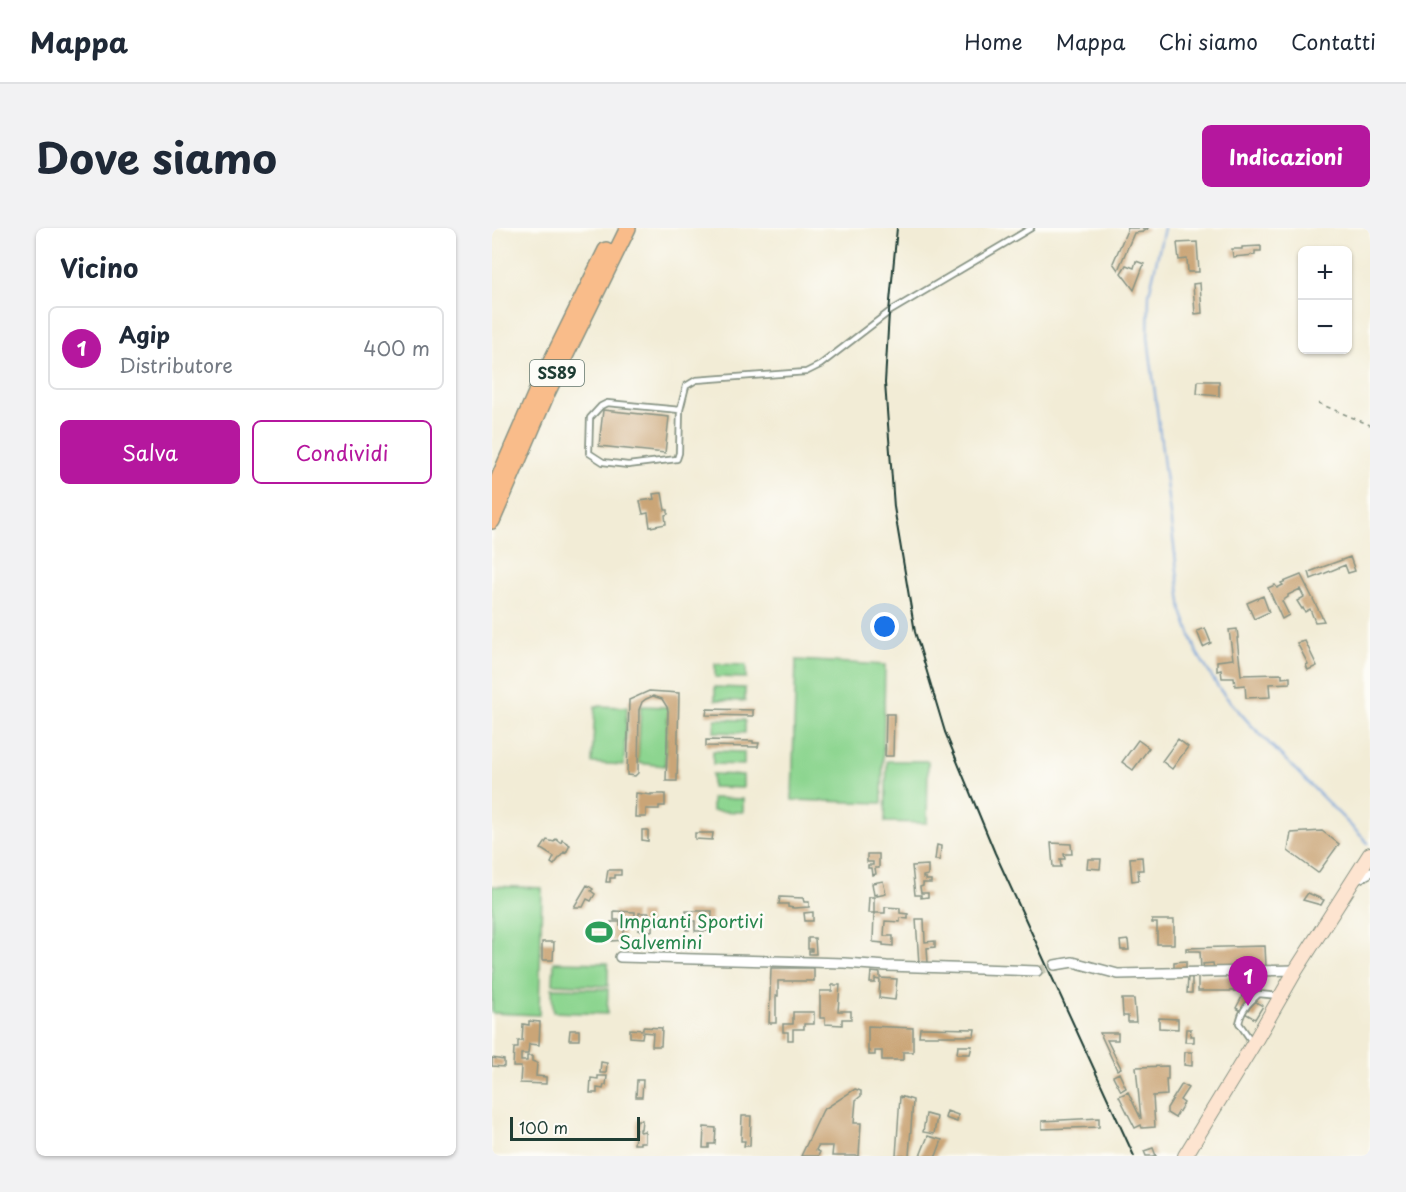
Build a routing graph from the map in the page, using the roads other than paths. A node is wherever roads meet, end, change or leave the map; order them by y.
1 (617, 228) edge
2 (628, 228) edge
3 (1030, 228) edge
4 (680, 410) junction
5 (492, 494) edge
6 (492, 521) edge
7 (1370, 854) edge
8 (1370, 872) edge
9 (1353, 882) junction
10 (620, 957) dead end
11 (1055, 965) tunnel mouth
12 (1296, 970) junction
13 (1037, 971) tunnel mouth
14 (1280, 996) junction
15 (1254, 1043) junction
16 (1185, 1156) edge

1 - 5 highway, SS89
2 - 6 highway, SS89
3 - 4 lane
4 - 4 lane
7 - 9 main road
8 - 9 street
9 - 12 main road
10 - 13 street
11 - 12 street
12 - 14 main road
14 - 15 main road
14 - 15 lane
15 - 16 main road

